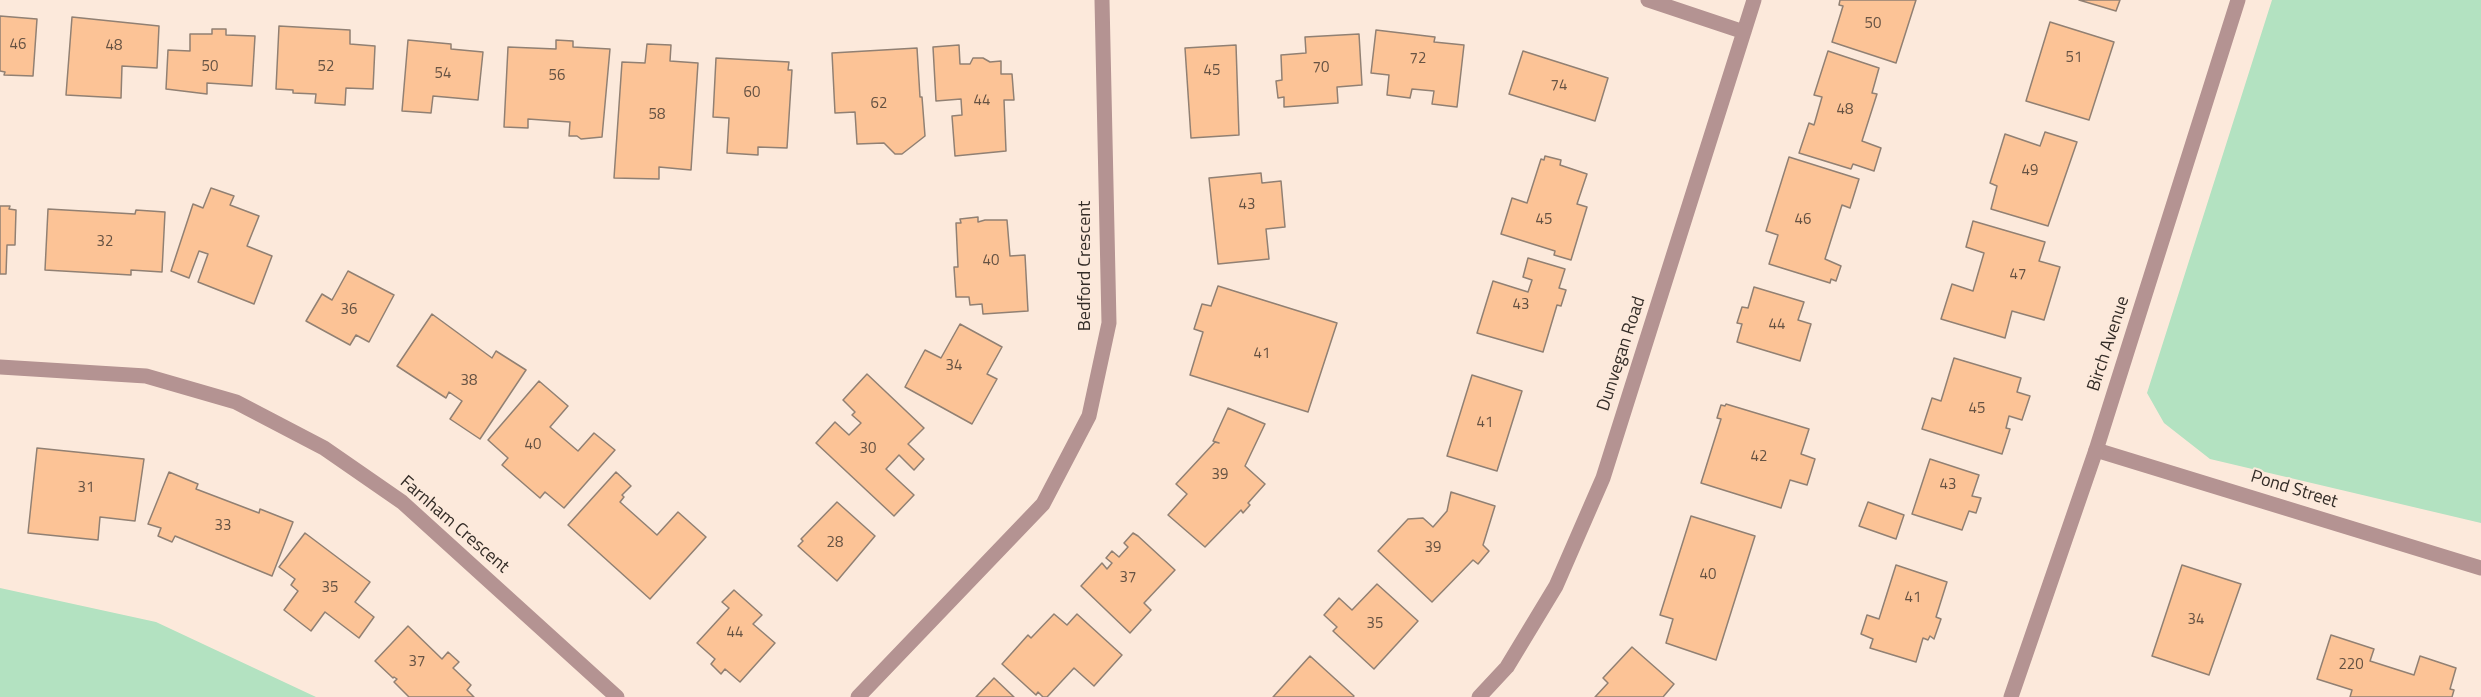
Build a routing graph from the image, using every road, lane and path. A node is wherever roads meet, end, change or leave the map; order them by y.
1 (1102, 0) edge
2 (1648, 0) edge
3 (1754, 0) edge
4 (2238, 0) edge
5 (1744, 32) junction
6 (0, 367) edge
7 (2096, 450) junction
8 (2481, 568) edge
9 (617, 697) edge
10 (858, 697) edge
11 (1479, 697) edge
12 (2012, 697) edge

1 - 10 street, Bedford Crescent
2 - 5 street
3 - 5 street, Dunvegan Road
4 - 7 street, Birch Avenue
5 - 11 street, Dunvegan Road
6 - 9 street, Farnham Crescent
7 - 8 street, Pond Street
7 - 12 street, Birch Avenue

